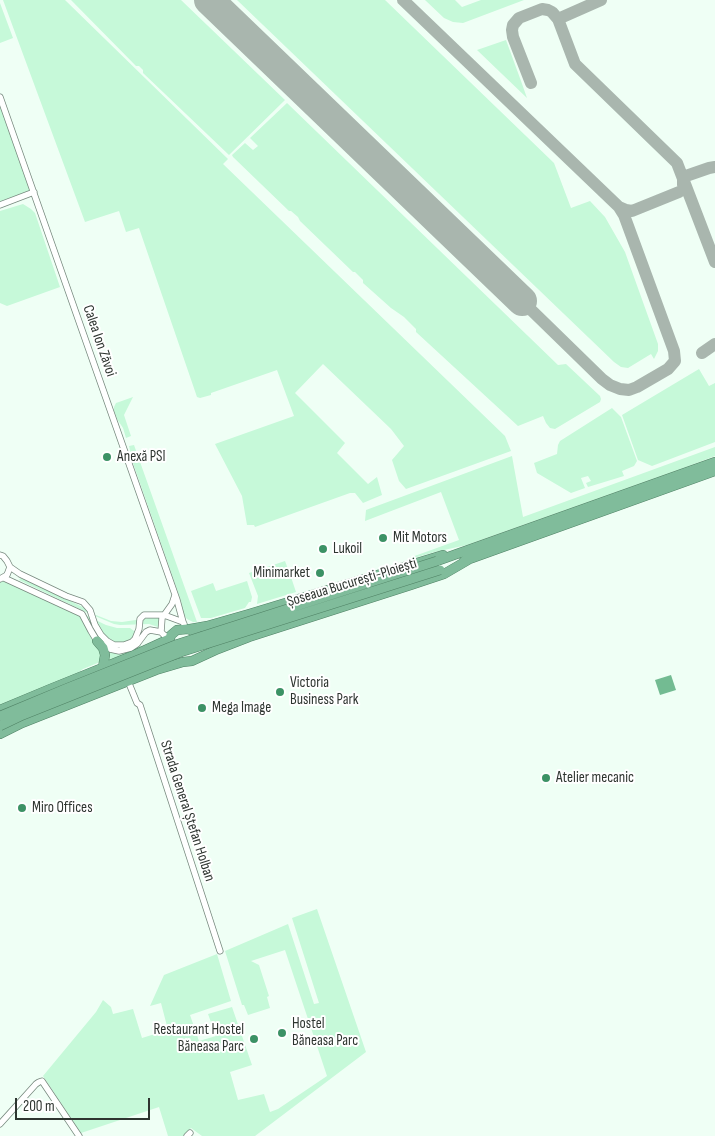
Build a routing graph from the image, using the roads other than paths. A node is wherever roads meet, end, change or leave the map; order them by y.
1 (0, 97) edge
2 (34, 192) junction
3 (0, 205) edge
4 (715, 462) edge
5 (715, 471) edge
6 (0, 555) edge
7 (466, 556) junction
8 (439, 566) junction
9 (10, 567) junction
10 (2, 578) edge
11 (175, 595) junction
12 (164, 615) junction
13 (187, 627) junction
14 (166, 637) junction
15 (97, 641) junction
16 (196, 658) junction
17 (183, 662) junction
18 (104, 667) junction
19 (128, 681) junction
20 (0, 710) edge
21 (0, 716) edge
22 (0, 726) edge
23 (0, 734) edge
24 (220, 951) dead end
25 (0, 1124) edge
26 (79, 1136) edge

1 - 2 street, Calea Ion Zăvoi
2 - 3 street
2 - 11 street, Calea Ion Zăvoi
4 - 7 highway, Șoseaua București-Ploiești
5 - 7 highway, Șoseaua București-Ploiești
6 - 9 street
7 - 8 highway, Șoseaua București-Ploiești
7 - 13 highway
7 - 16 highway
8 - 21 highway, Șoseaua București-Ploiești, bridge
8 - 22 highway, Șoseaua București-Ploiești, bridge
9 - 10 street
9 - 12 street
10 - 15 street
11 - 12 street
11 - 13 street, Calea Ion Zăvoi
12 - 13 street
12 - 14 street
13 - 14 highway
13 - 16 highway
14 - 15 street
14 - 17 highway
14 - 18 highway
15 - 18 highway
16 - 17 highway
17 - 19 highway
18 - 20 highway
19 - 23 highway
19 - 24 street, Strada General Ștefan Holban
25 - 26 street

